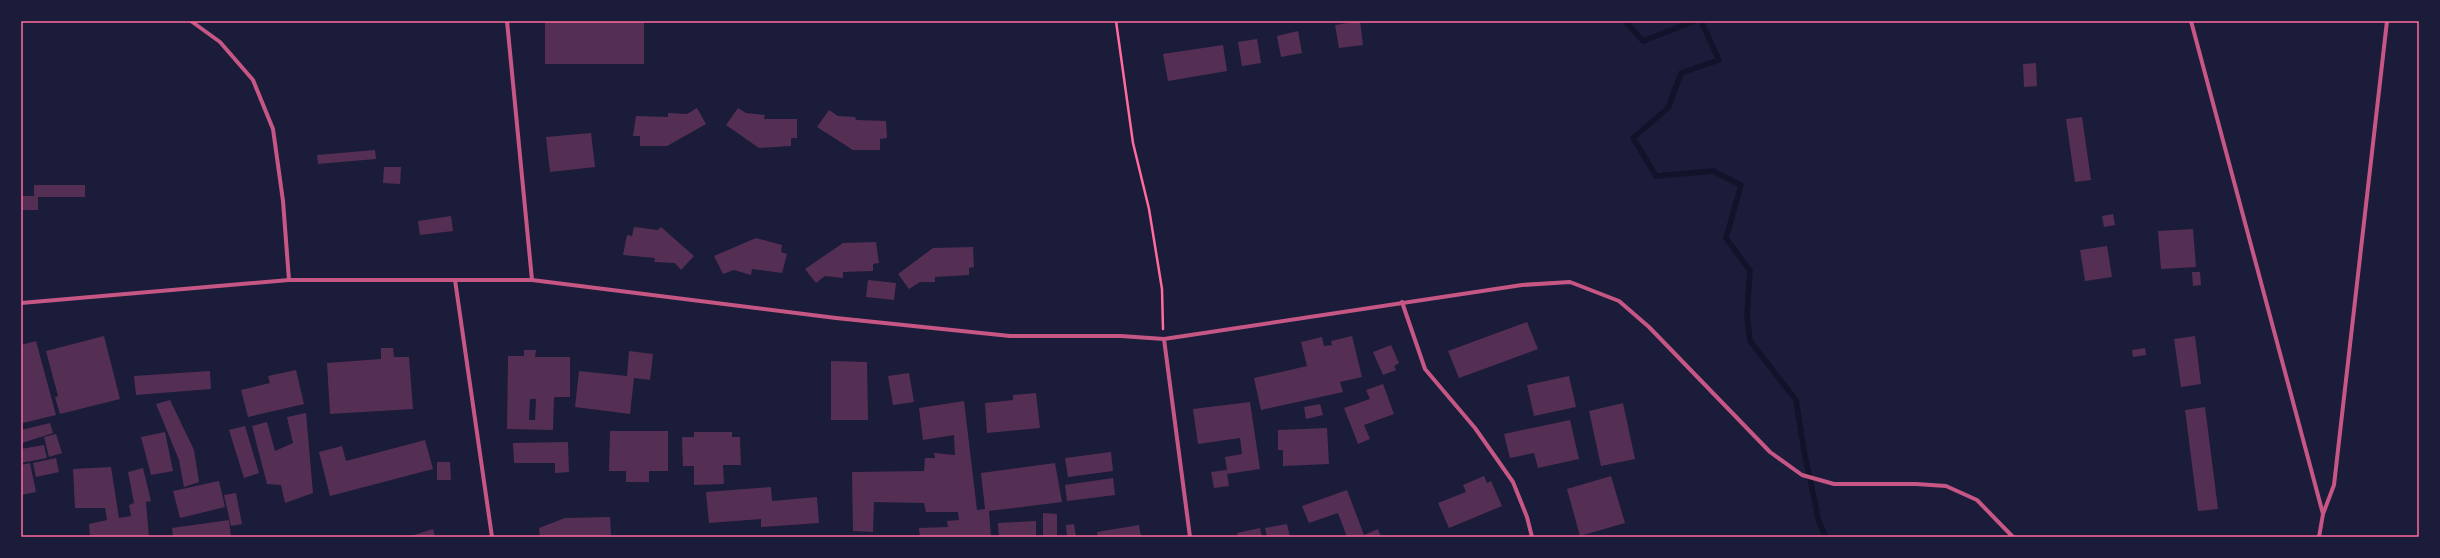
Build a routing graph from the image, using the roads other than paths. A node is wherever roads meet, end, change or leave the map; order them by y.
1 (191, 21) edge
2 (507, 21) edge
3 (2191, 21) edge
4 (2387, 21) edge
5 (289, 280) junction
6 (455, 280) junction
7 (532, 280) junction
8 (1402, 302) junction
9 (21, 303) edge
10 (1164, 339) junction
11 (2323, 514) junction
12 (492, 537) edge
13 (1190, 537) edge
14 (1532, 537) edge
15 (2013, 537) edge
16 (2319, 537) edge

1 - 5 street
2 - 7 street
3 - 11 street
4 - 11 street
5 - 6 street
5 - 9 street
6 - 7 street
6 - 12 street
7 - 10 street
8 - 10 street
8 - 14 street
8 - 15 street
10 - 13 street
11 - 16 street

